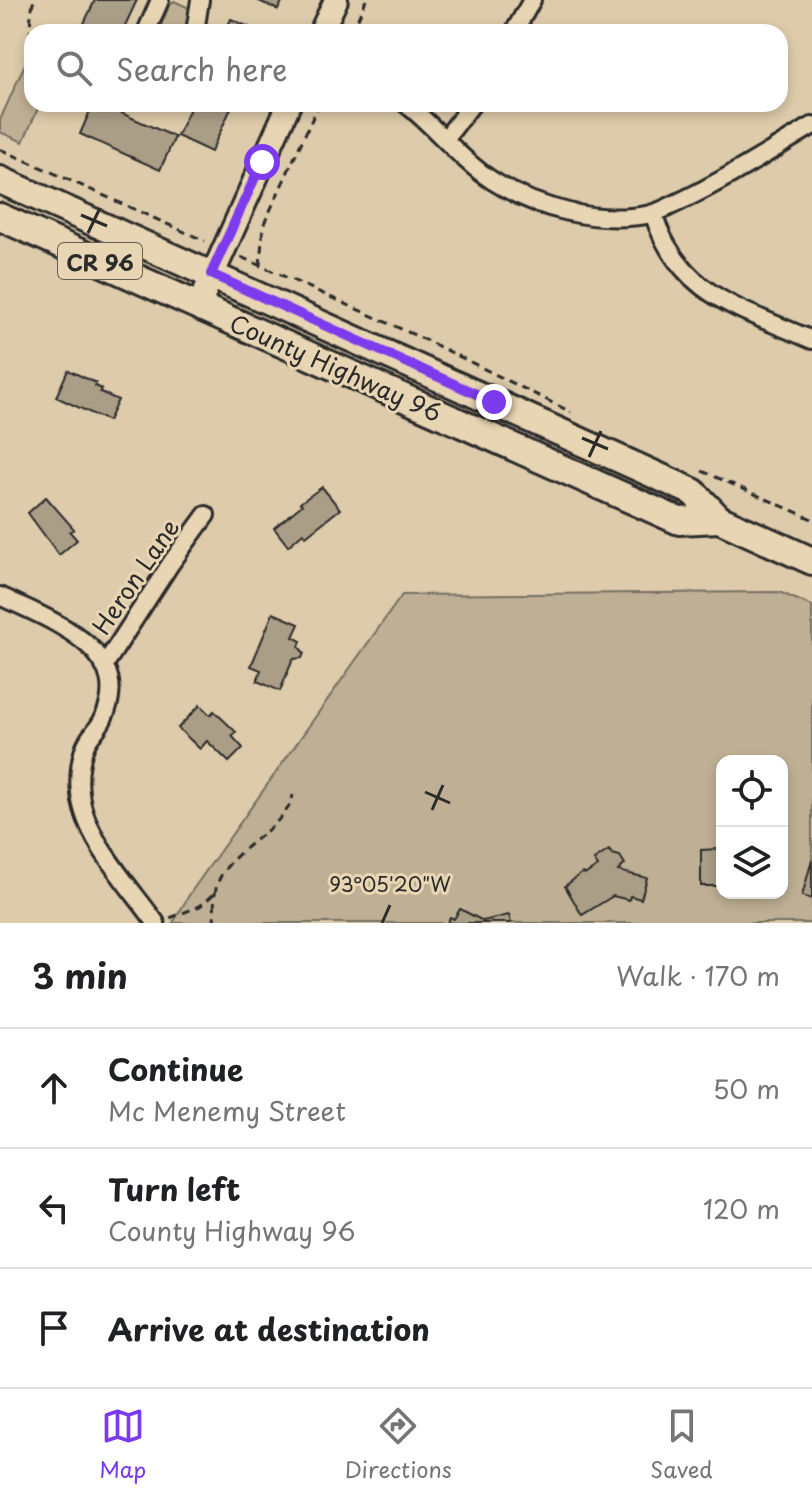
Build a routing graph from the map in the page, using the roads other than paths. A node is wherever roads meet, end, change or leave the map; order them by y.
1 (160, 0) edge
2 (200, 0) edge
3 (336, 0) edge
4 (532, 0) edge
5 (150, 24) edge
6 (196, 24) edge
7 (325, 24) edge
8 (518, 24) edge
9 (285, 112) edge
10 (415, 112) edge
11 (466, 112) edge
12 (812, 126) edge
13 (446, 138) junction
14 (0, 180) edge
15 (653, 213) junction
16 (0, 217) edge
17 (211, 274) junction
18 (199, 305) junction
19 (812, 340) edge
20 (206, 515) dead end
21 (719, 519) junction
22 (812, 561) edge
23 (0, 596) edge
24 (104, 666) junction
25 (162, 921) edge

1 - 5 street
2 - 6 street
3 - 7 street
4 - 8 street
9 - 17 street
10 - 13 street
11 - 13 street
12 - 15 street
13 - 15 street
14 - 17 main road, County Highway 96 / CR 96
15 - 19 street
16 - 18 main road, County Highway 96 / CR 96
17 - 18 street
17 - 21 main road, County Highway 96 / CR 96
18 - 21 main road, County Highway 96 / CR 96
20 - 24 street, Heron Lane
21 - 22 main road, County Highway 96 / CR 96
23 - 24 street
24 - 25 street, Heron Lane

